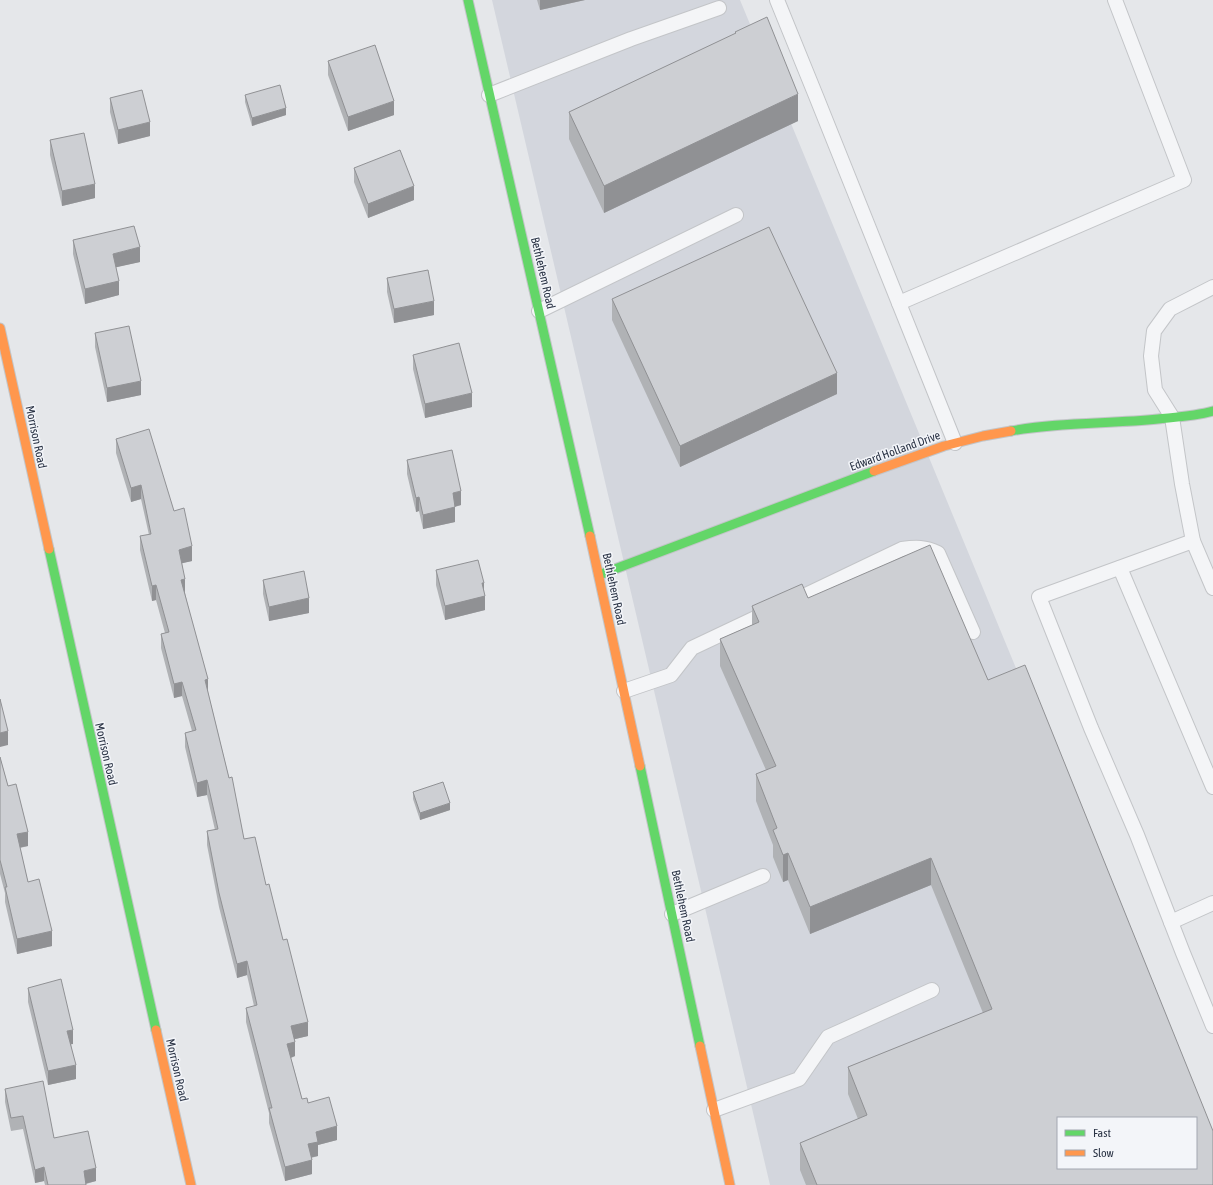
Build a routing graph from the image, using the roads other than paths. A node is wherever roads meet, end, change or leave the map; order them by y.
1 (468, 0) edge
2 (777, 0) edge
3 (1115, 0) edge
4 (719, 8) dead end
5 (489, 95) junction
6 (736, 215) dead end
7 (1213, 286) edge
8 (899, 303) junction
9 (539, 311) junction
10 (0, 328) edge
11 (1213, 411) edge
12 (1172, 417) junction
13 (955, 443) junction
14 (1193, 541) junction
15 (1120, 568) junction
16 (600, 575) junction
17 (1213, 588) edge
18 (974, 632) dead end
19 (624, 690) junction
20 (1213, 787) edge
21 (763, 876) dead end
22 (1213, 903) edge
23 (672, 914) junction
24 (1171, 922) junction
25 (932, 990) dead end
26 (1213, 1026) edge
27 (714, 1110) junction
28 (191, 1185) edge
29 (730, 1185) edge

1 - 5 street, Bethlehem Road
2 - 8 lane
3 - 8 lane
4 - 5 lane
5 - 9 street, Bethlehem Road
6 - 9 lane
7 - 12 lane
8 - 13 lane
9 - 16 street, Bethlehem Road
10 - 28 street, Morrison Road
11 - 12 street, Edward Holland Drive
12 - 13 street, Edward Holland Drive
12 - 14 lane
13 - 16 street, Edward Holland Drive
14 - 15 lane
14 - 17 lane
15 - 20 lane
15 - 24 lane
16 - 19 street, Bethlehem Road
18 - 19 lane
19 - 23 street, Bethlehem Road
21 - 23 lane
22 - 24 lane
23 - 27 street, Bethlehem Road
24 - 26 lane
25 - 27 lane
27 - 29 street, Bethlehem Road

